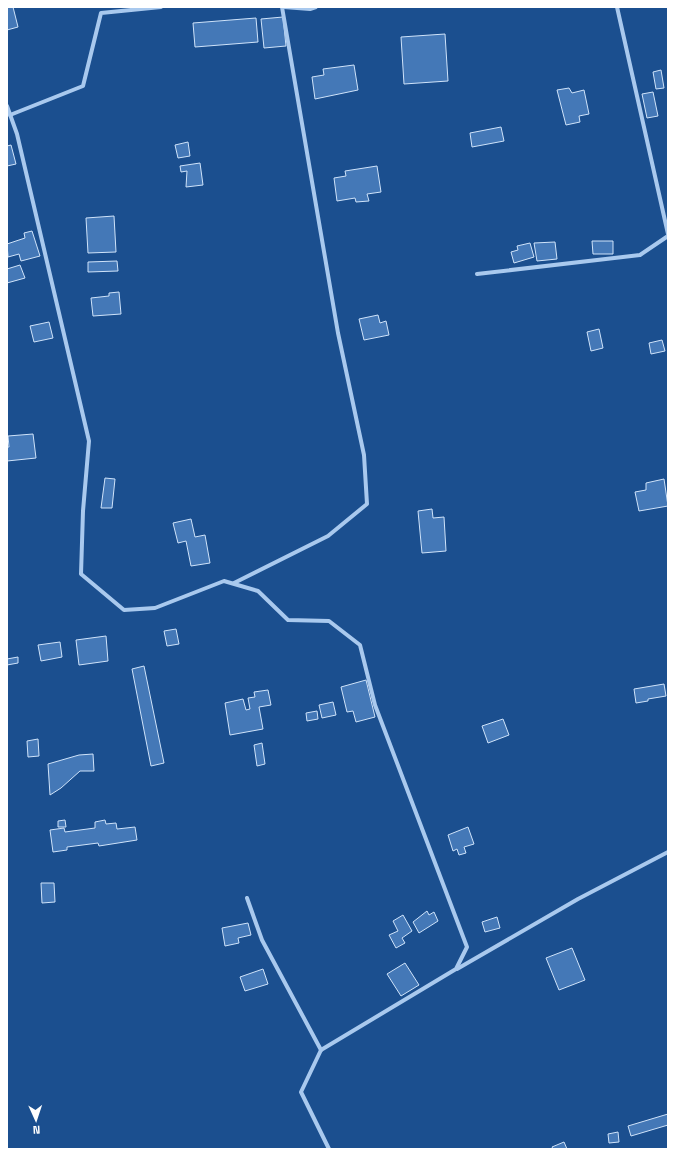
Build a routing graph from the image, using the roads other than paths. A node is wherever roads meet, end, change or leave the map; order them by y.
1 (161, 7) edge
2 (283, 7) edge
3 (316, 7) edge
4 (617, 7) edge
5 (7, 106) edge
6 (10, 115) junction
7 (668, 234) edge
8 (477, 274) dead end
9 (234, 584) junction
10 (668, 852) edge
11 (247, 898) dead end
12 (456, 969) junction
13 (320, 1050) junction
14 (329, 1149) edge

1 - 6 street
2 - 3 street
2 - 9 street
4 - 7 street
5 - 6 street
6 - 9 street
7 - 8 street
9 - 12 street
10 - 12 street
11 - 13 street
12 - 13 street
13 - 14 street

